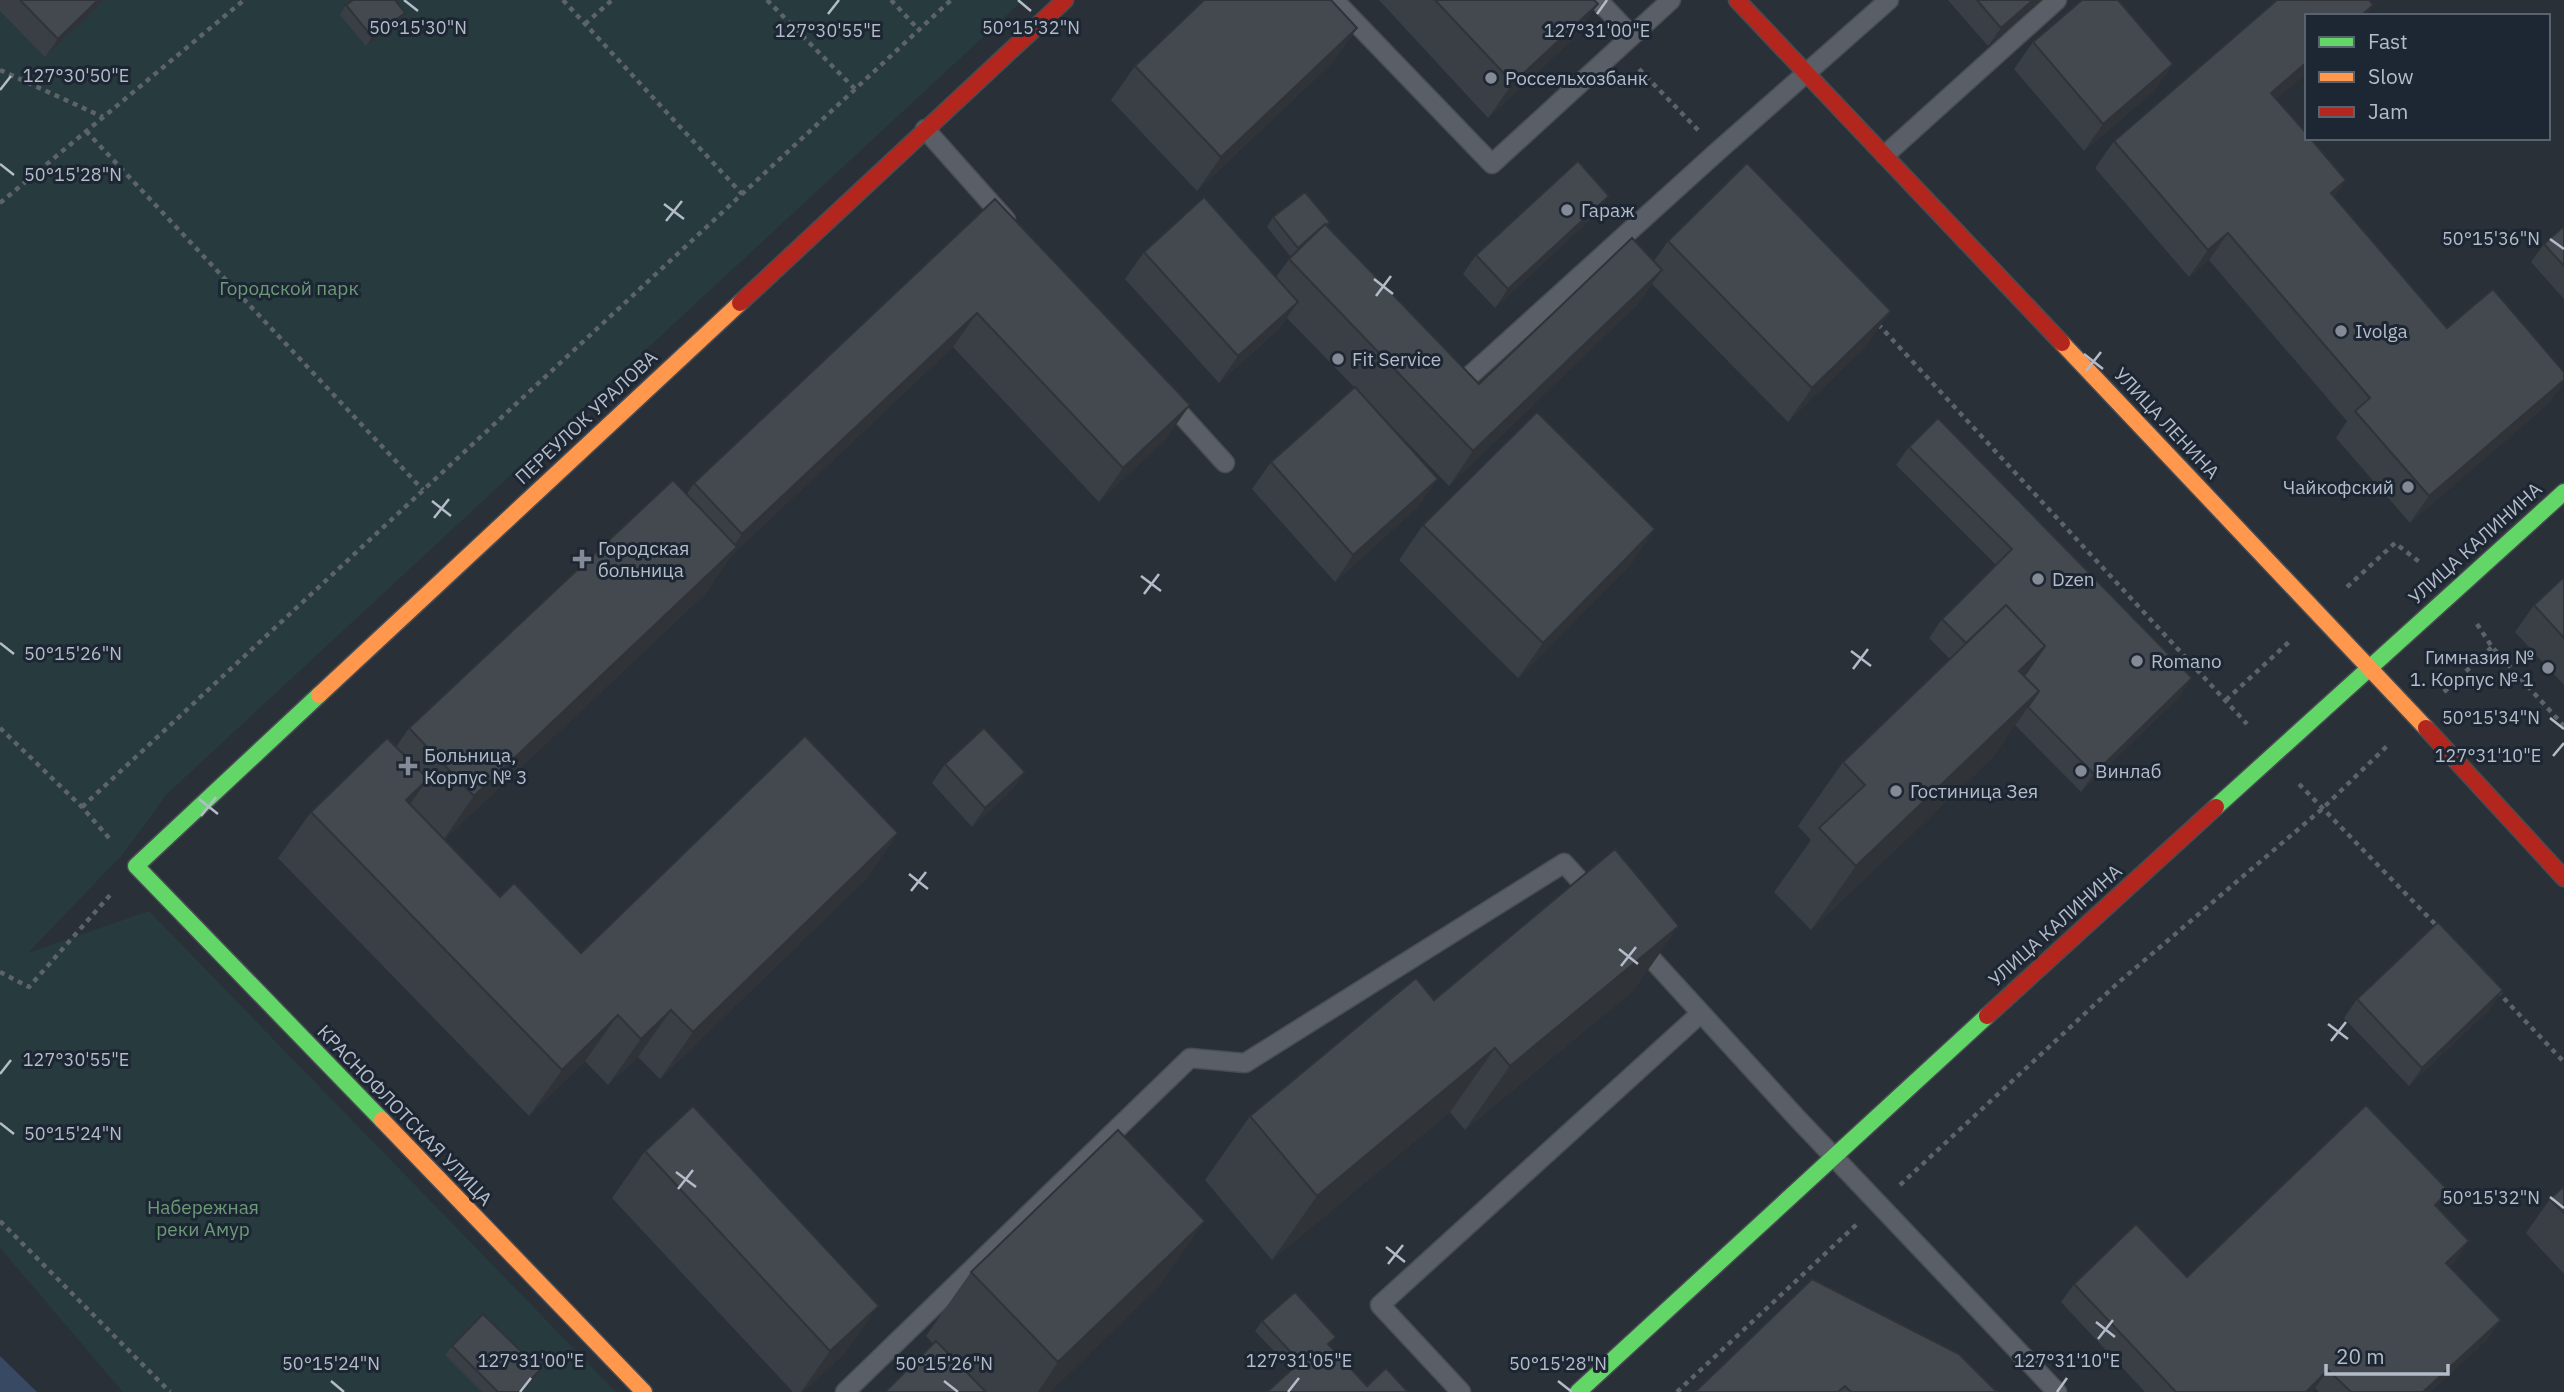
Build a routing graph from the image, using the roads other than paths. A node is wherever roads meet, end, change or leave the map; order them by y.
1 (1065, 0) edge
2 (1334, 0) edge
3 (1598, 0) edge
4 (1671, 0) edge
5 (1737, 0) edge
6 (1889, 0) edge
7 (2057, 0) edge
8 (1624, 41) junction
9 (1806, 72) junction
10 (925, 129) junction
11 (1885, 155) junction
12 (1016, 230) edge
13 (1152, 382) edge
14 (1452, 392) edge
15 (1225, 463) dead end
16 (2564, 492) edge
17 (2369, 666) junction
18 (136, 866) joint
19 (2564, 878) edge
20 (1610, 913) edge
21 (1628, 933) edge
22 (1700, 1013) junction
23 (1833, 1156) junction
24 (644, 1392) edge
25 (845, 1392) edge
26 (1461, 1392) edge
27 (1578, 1392) edge
28 (2057, 1392) edge

1 - 10 main road, ПЕРЕУЛОК УРАЛОВА
2 - 8 lane
3 - 8 lane
4 - 8 lane
5 - 9 main road, УЛИЦА ЛЕНИНА
6 - 9 lane
7 - 11 lane
9 - 11 main road, УЛИЦА ЛЕНИНА
9 - 14 lane
10 - 12 lane
10 - 18 main road, ПЕРЕУЛОК УРАЛОВА
11 - 17 main road, УЛИЦА ЛЕНИНА
13 - 15 lane
16 - 17 main road, УЛИЦА КАЛИНИНА
17 - 19 main road, УЛИЦА ЛЕНИНА
17 - 23 main road, УЛИЦА КАЛИНИНА
18 - 24 main road, КРАСНОФЛОТСКАЯ УЛИЦА
20 - 25 lane
21 - 22 lane
22 - 23 lane
22 - 26 lane
23 - 27 main road, УЛИЦА КАЛИНИНА
23 - 28 lane

